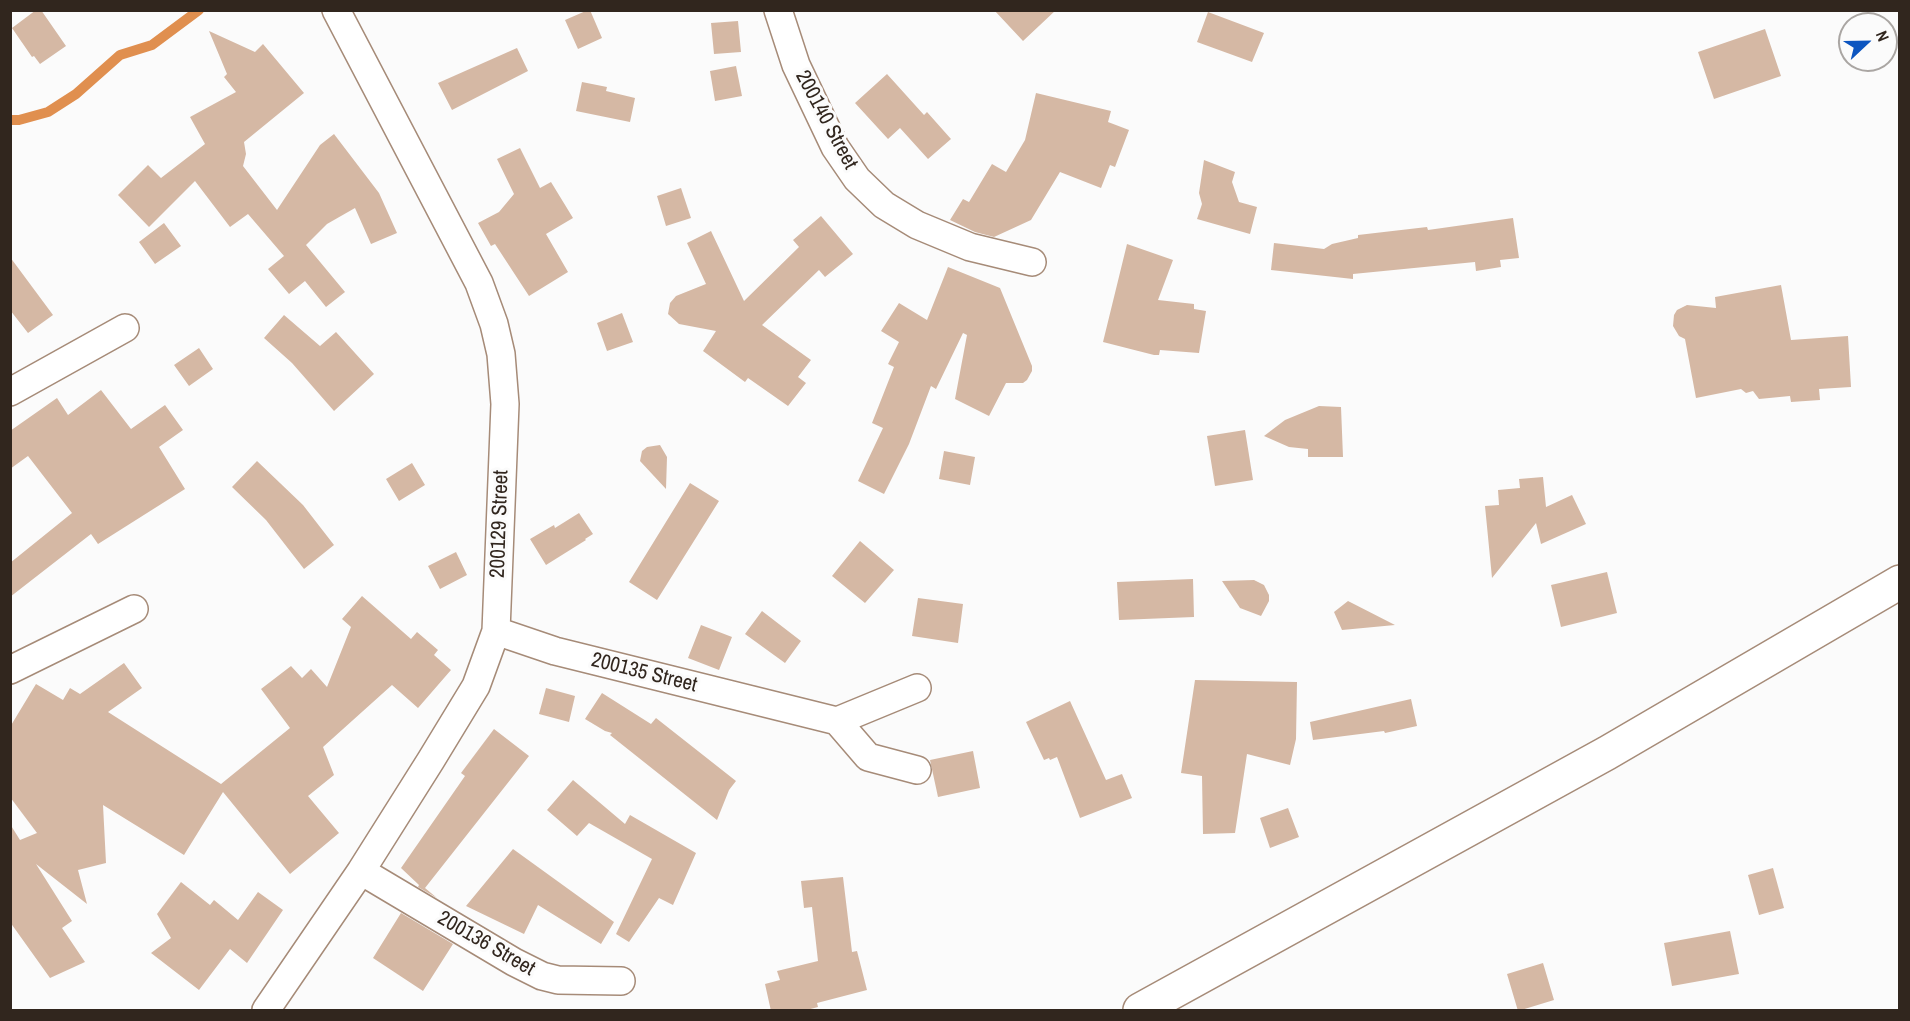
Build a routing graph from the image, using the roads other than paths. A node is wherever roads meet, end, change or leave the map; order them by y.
1 (336, 10) edge
2 (778, 10) edge
3 (1032, 262) dead end
4 (125, 328) dead end
5 (10, 392) edge
6 (1899, 582) edge
7 (134, 609) dead end
8 (496, 632) junction
9 (10, 670) edge
10 (917, 688) dead end
11 (837, 721) junction
12 (917, 770) dead end
13 (361, 871) junction
14 (621, 981) dead end
15 (266, 1011) edge
16 (1140, 1011) edge

1 - 8 street, 200129 Street
2 - 3 street, 200140 Street
4 - 5 street
6 - 16 street
7 - 9 street
8 - 11 street, 200135 Street
8 - 13 street, 200129 Street
10 - 11 street
11 - 12 street
13 - 14 street, 200136 Street
13 - 15 street, 200129 Street

